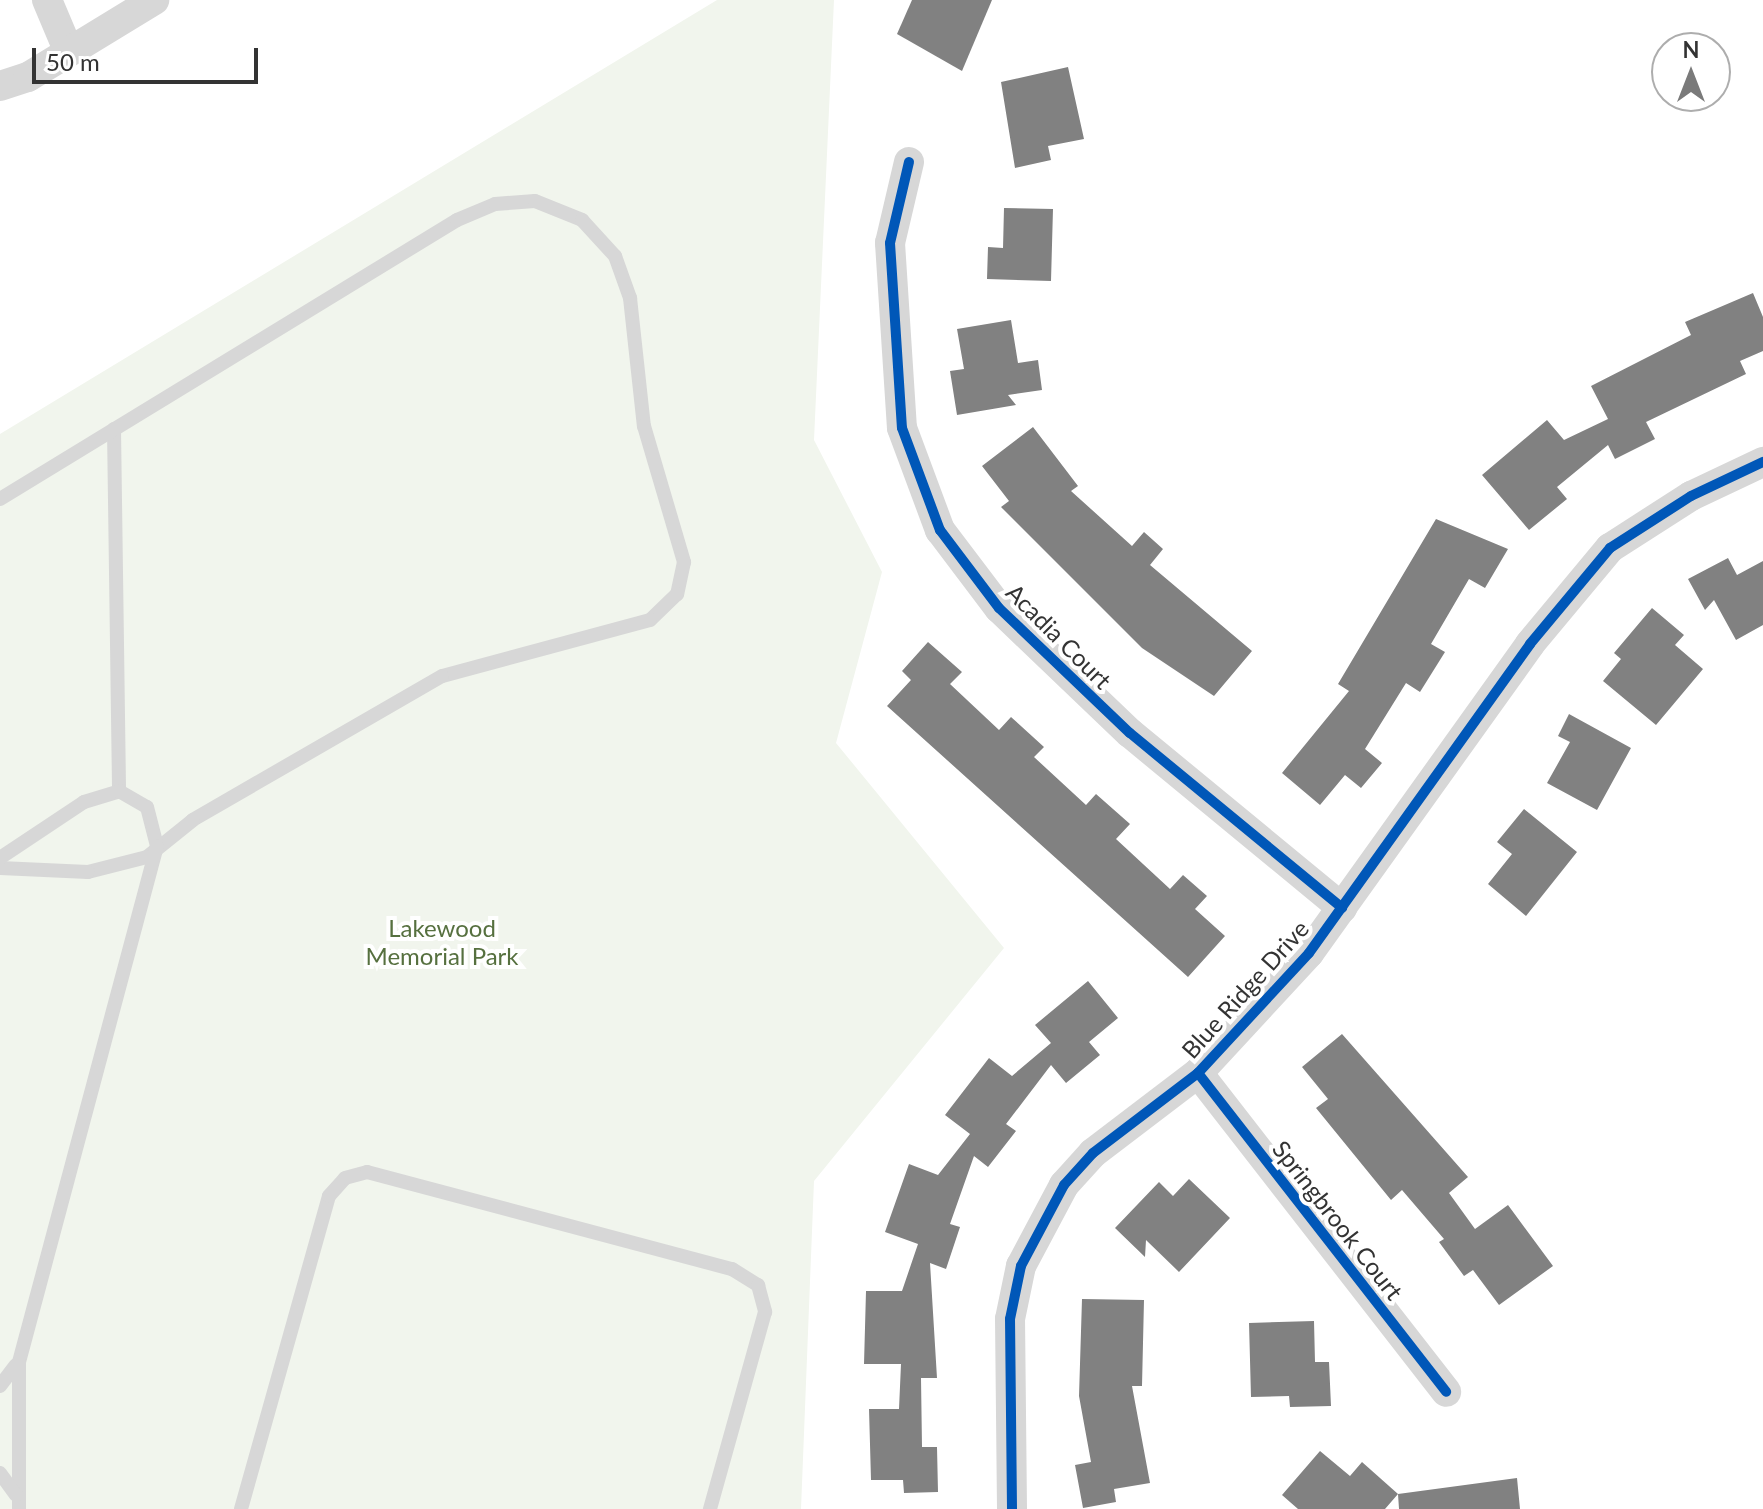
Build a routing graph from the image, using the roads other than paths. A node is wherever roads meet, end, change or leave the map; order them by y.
1 (47, 0) edge
2 (154, 0) edge
3 (69, 52) junction
4 (0, 86) edge
5 (909, 162) dead end
6 (114, 429) junction
7 (1763, 462) edge
8 (0, 499) edge
9 (119, 791) junction
10 (157, 846) junction
11 (0, 858) edge
12 (0, 868) edge
13 (1342, 908) junction
14 (1198, 1073) junction
15 (19, 1362) junction
16 (0, 1386) edge
17 (1446, 1392) dead end
18 (0, 1473) edge
19 (19, 1504) edge
20 (241, 1509) edge
21 (710, 1509) edge
22 (1012, 1509) edge

1 - 3 street
2 - 3 street
3 - 4 street
5 - 13 street, Acadia Court
6 - 8 lane
6 - 9 lane
6 - 10 lane
7 - 13 street, Blue Ridge Drive
9 - 10 lane
9 - 11 lane
10 - 12 lane
10 - 15 lane
13 - 14 street, Blue Ridge Drive
14 - 17 street, Springbrook Court
14 - 22 street, Blue Ridge Drive
15 - 16 lane
15 - 19 lane
18 - 19 lane
20 - 21 lane

